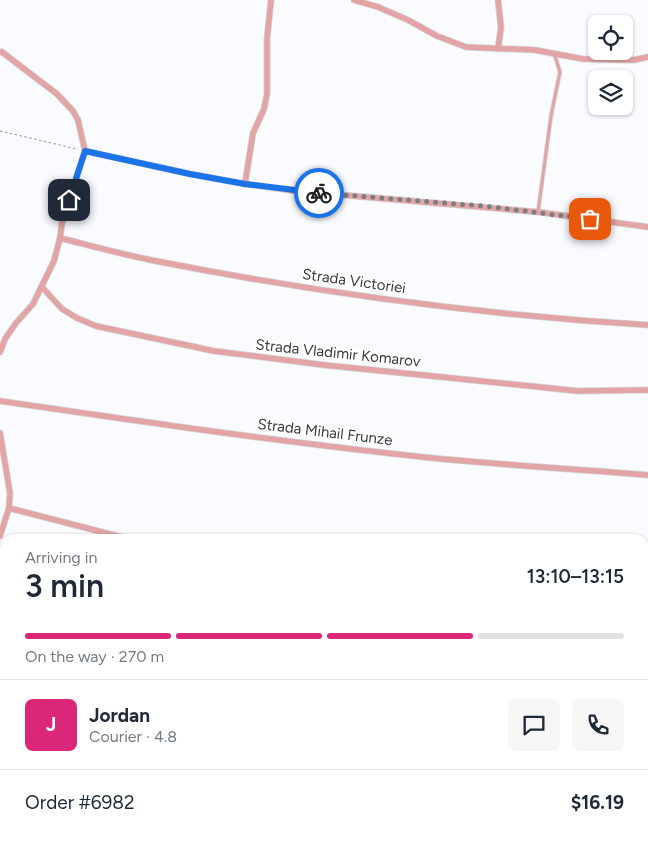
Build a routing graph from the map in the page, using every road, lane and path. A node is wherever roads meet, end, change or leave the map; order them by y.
1 (271, 0) edge
2 (354, 0) edge
3 (498, 0) edge
4 (498, 49) junction
5 (1, 52) edge
6 (554, 52) junction
7 (648, 57) edge
8 (0, 130) edge
9 (85, 151) junction
10 (245, 184) junction
11 (538, 212) junction
12 (648, 227) edge
13 (60, 238) junction
14 (42, 286) junction
15 (648, 325) edge
16 (0, 352) edge
17 (648, 390) edge
18 (0, 401) edge
19 (0, 433) edge
20 (648, 475) edge
21 (9, 508) junction
22 (1, 534) edge
23 (110, 534) edge

1 - 10 street
2 - 4 street
3 - 4 street
4 - 6 street
5 - 9 street
6 - 7 street
6 - 11 lane
8 - 9 path
9 - 10 street
9 - 13 street
10 - 11 street
11 - 12 street
13 - 14 street
13 - 15 street, Strada Victoriei
14 - 16 street
14 - 17 street, Strada Vladimir Komarov
18 - 20 street, Strada Mihail Frunze
19 - 21 street
21 - 22 street
21 - 23 street

